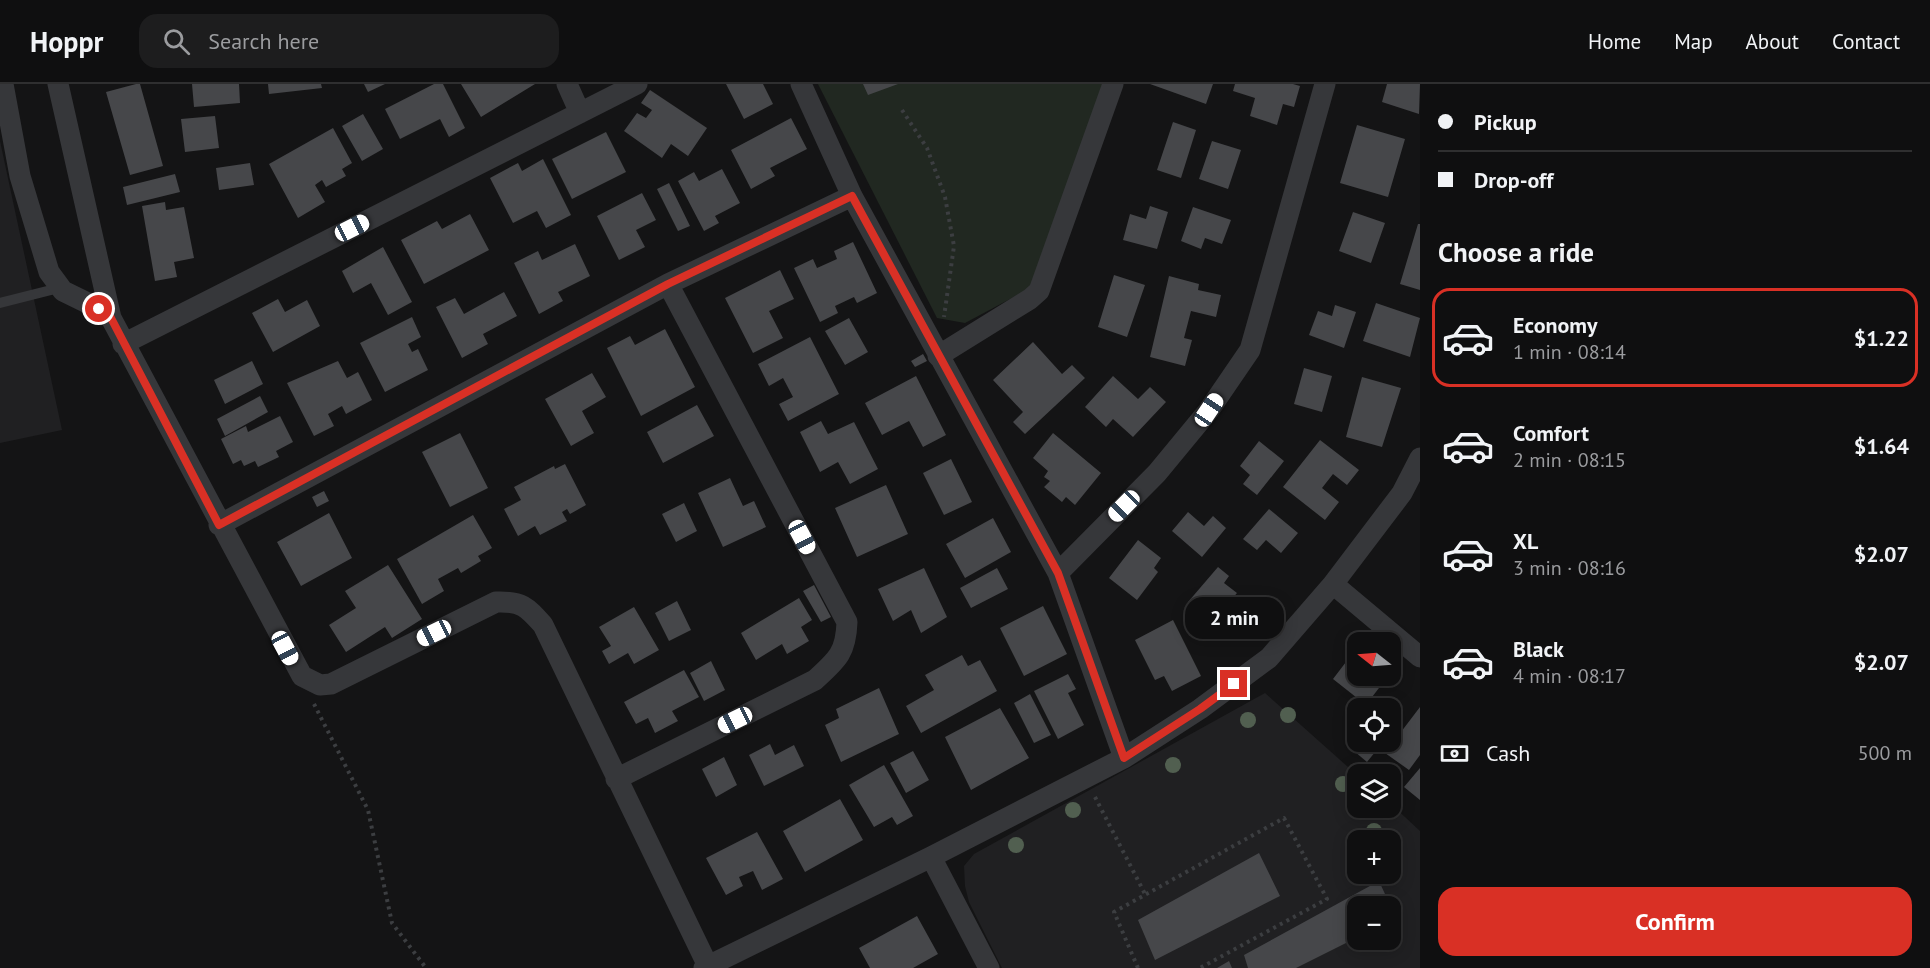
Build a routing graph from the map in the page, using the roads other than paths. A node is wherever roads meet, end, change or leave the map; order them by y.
1 (3, 84) edge
2 (58, 84) edge
3 (567, 84) edge
4 (637, 84) edge
5 (801, 84) edge
6 (1113, 84) edge
7 (1325, 84) edge
8 (580, 113) junction
9 (852, 196) junction
10 (668, 284) junction
11 (59, 288) junction
12 (0, 303) edge
13 (111, 318) junction
14 (123, 344) junction
15 (939, 357) junction
16 (1420, 458) edge
17 (219, 525) junction
18 (1058, 573) junction
19 (1333, 584) junction
20 (1420, 657) edge
21 (1124, 758) junction
22 (616, 779) junction
23 (931, 857) junction
24 (706, 967) edge
25 (989, 968) edge

1 - 11 street
2 - 13 street
3 - 8 street
4 - 8 street
5 - 9 street
6 - 15 street
7 - 18 street
8 - 14 street
9 - 10 street
9 - 15 street
10 - 17 street
10 - 22 street
11 - 12 lane
11 - 13 street
13 - 14 street
14 - 17 street
15 - 18 street
16 - 19 street
17 - 22 street
18 - 21 street
19 - 20 street
19 - 21 street
21 - 23 street
22 - 24 street
23 - 24 street
23 - 25 street

